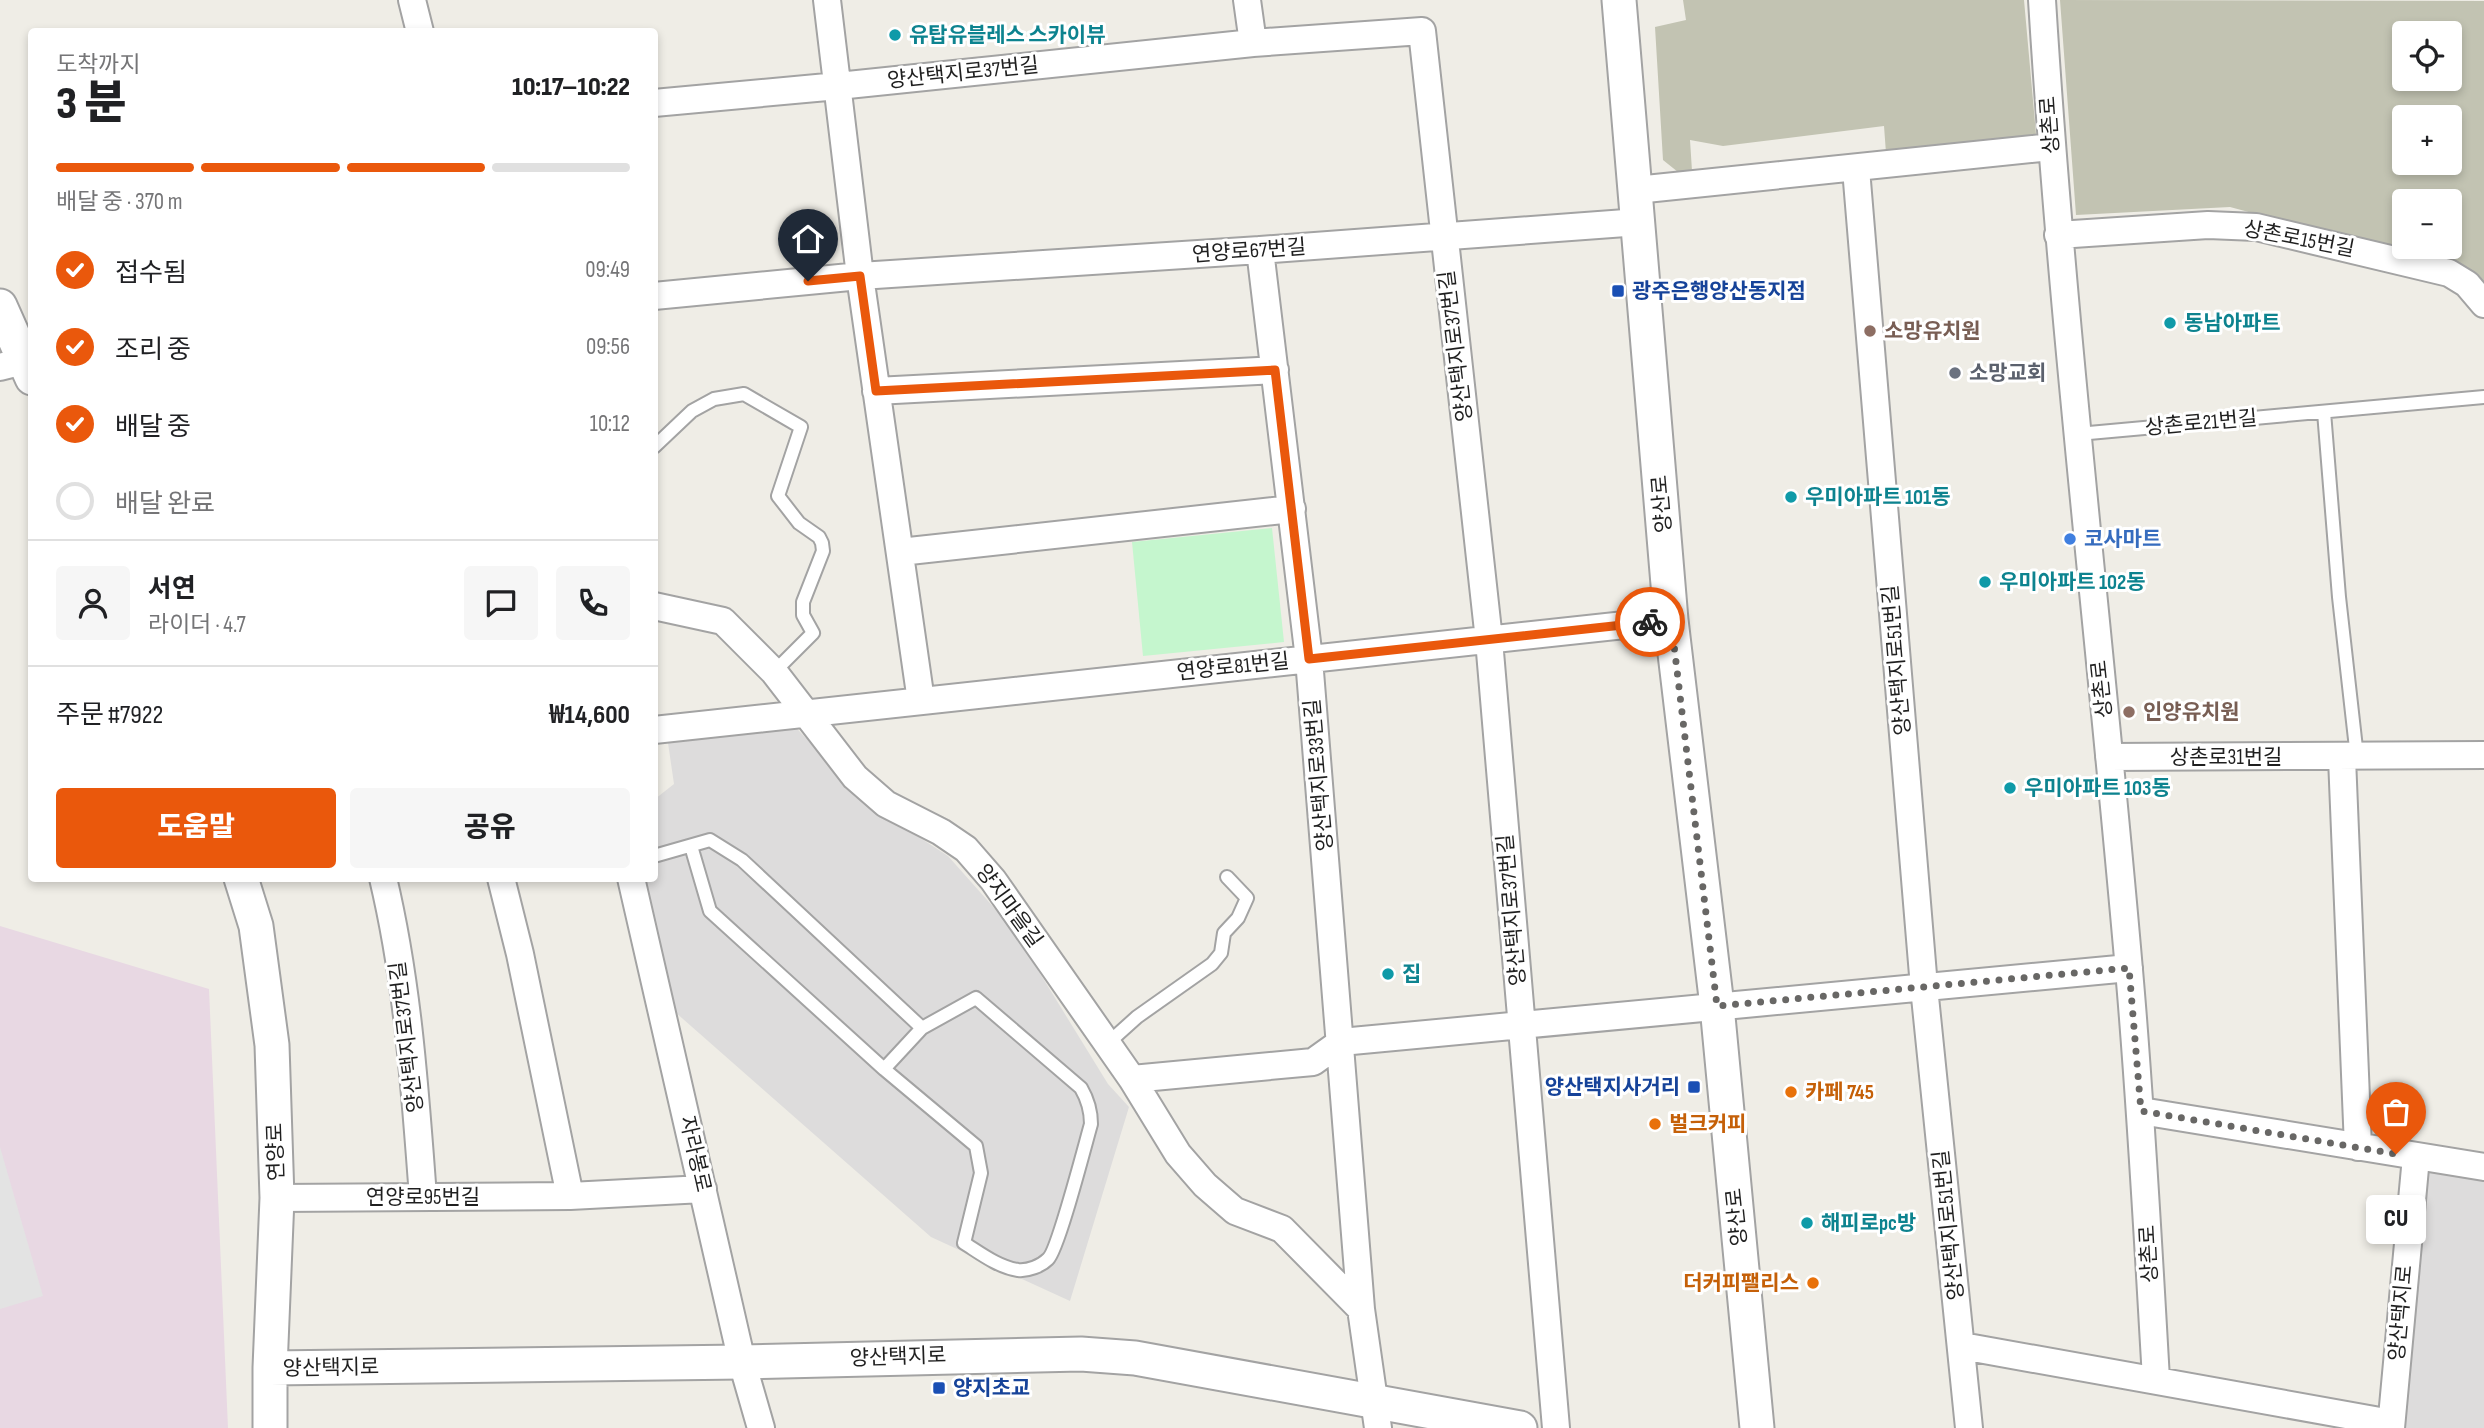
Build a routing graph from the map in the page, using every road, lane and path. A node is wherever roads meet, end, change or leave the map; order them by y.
1 (412, 0) edge
2 (827, 0) edge
3 (1247, 0) edge
4 (1619, 0) edge
5 (2042, 0) edge
6 (419, 28) edge
7 (1253, 43) junction
8 (838, 86) junction
9 (658, 103) edge
10 (2051, 147) junction
11 (1856, 169) junction
12 (1637, 206) junction
13 (2058, 235) junction
14 (1443, 237) junction
15 (1260, 250) junction
16 (860, 276) junction
17 (658, 296) edge
18 (2484, 304) edge
19 (0, 306) edge
20 (22, 366) edge
21 (1275, 370) junction
22 (876, 391) junction
23 (2484, 397) edge
24 (2324, 412) junction
25 (2078, 433) junction
26 (658, 443) edge
27 (1292, 509) junction
28 (900, 552) junction
29 (658, 607) edge
30 (1671, 620) junction
31 (1489, 640) junction
32 (1309, 659) junction
33 (774, 672) junction
34 (921, 701) junction
35 (806, 713) junction
36 (658, 730) edge
37 (2484, 755) edge
38 (2109, 757) junction
39 (2350, 758) junction
40 (691, 846) junction
41 (658, 855) edge
42 (1227, 877) dead end
43 (243, 882) edge
44 (384, 882) edge
45 (502, 882) edge
46 (632, 882) edge
47 (2129, 968) junction
48 (1924, 987) junction
49 (1717, 1006) junction
50 (1522, 1025) junction
51 (922, 1028) junction
52 (1341, 1042) junction
53 (1107, 1044) junction
54 (884, 1069) junction
55 (1132, 1079) junction
56 (2141, 1111) junction
57 (2358, 1147) junction
58 (2416, 1157) junction
59 (2484, 1167) edge
60 (704, 1189) junction
61 (570, 1196) junction
62 (423, 1197) junction
63 (277, 1198) junction
64 (1361, 1309) junction
65 (1962, 1346) junction
66 (742, 1362) junction
67 (270, 1368) junction
68 (2156, 1379) junction
69 (1376, 1414) edge
70 (2391, 1425) edge
71 (270, 1428) edge
72 (761, 1428) edge
73 (1520, 1428) edge
74 (1556, 1428) edge
75 (1757, 1428) edge
76 (1969, 1428) edge

1 - 6 street
2 - 8 street
3 - 7 street
4 - 12 street, 양산로
5 - 10 street, 상촌로
7 - 8 street, 양산택지로37번길
7 - 14 street, 양산택지로37번길
8 - 9 street, 양산택지로37번길
8 - 16 street
10 - 11 street
10 - 13 street, 상촌로
11 - 12 street, 연양로67번길
11 - 48 street, 양산택지로51번길
12 - 14 street, 연양로67번길
12 - 30 street, 양산로
13 - 18 street, 상촌로15번길
13 - 25 street, 상촌로
14 - 15 street, 연양로67번길
14 - 31 street, 양산택지로37번길
15 - 16 street, 연양로67번길
15 - 21 street, 양산택지로33번길
16 - 17 street, 연양로67번길
16 - 22 street
19 - 20 street
21 - 22 street
21 - 27 street, 양산택지로33번길
22 - 28 street
23 - 24 lane, 상촌로21번길
24 - 25 lane, 상촌로21번길
24 - 39 lane
25 - 38 street, 상촌로
26 - 33 lane
27 - 28 street
27 - 32 street, 양산택지로33번길
28 - 34 street
29 - 33 street, 양지마을길
30 - 31 street, 연양로81번길
30 - 49 street, 양산로
31 - 32 street, 연양로81번길
31 - 50 street, 양산택지로37번길
32 - 34 street, 연양로81번길
32 - 52 street, 양산택지로33번길
33 - 35 street, 양지마을길
34 - 35 street, 연양로81번길
35 - 36 street, 연양로81번길
35 - 53 street, 양지마을길
37 - 39 street, 상촌로31번길
38 - 39 street, 상촌로31번길
38 - 47 street, 상촌로
39 - 57 street
40 - 41 lane
40 - 51 lane
40 - 54 lane
42 - 53 lane
43 - 63 street, 연양로
44 - 62 street, 양산택지로37번길
45 - 61 street
46 - 60 street, 자라봉로
47 - 48 street
47 - 56 street, 상촌로
48 - 49 street
48 - 65 street, 양산택지로51번길
49 - 50 street
49 - 75 street, 양산로
50 - 52 street
50 - 74 street, 양산택지로37번길
51 - 54 lane
51 - 54 lane
52 - 55 street
52 - 64 street, 양산택지로33번길
53 - 55 street, 양지마을길
55 - 64 street, 양지마을길
56 - 57 street
56 - 68 street, 상촌로
57 - 58 street
58 - 59 street
58 - 70 street, 양산택지로
60 - 61 street, 연양로95번길
60 - 66 street, 자라봉로
61 - 62 street, 연양로95번길
62 - 63 street, 연양로95번길
63 - 67 street, 연양로
64 - 69 street, 양산택지로33번길
65 - 68 street
65 - 76 street, 양산택지로51번길
66 - 67 street, 양산택지로
66 - 69 street, 양산택지로
66 - 72 street, 자라봉로
67 - 71 street, 연양로
68 - 70 street
69 - 73 street, 양산택지로

